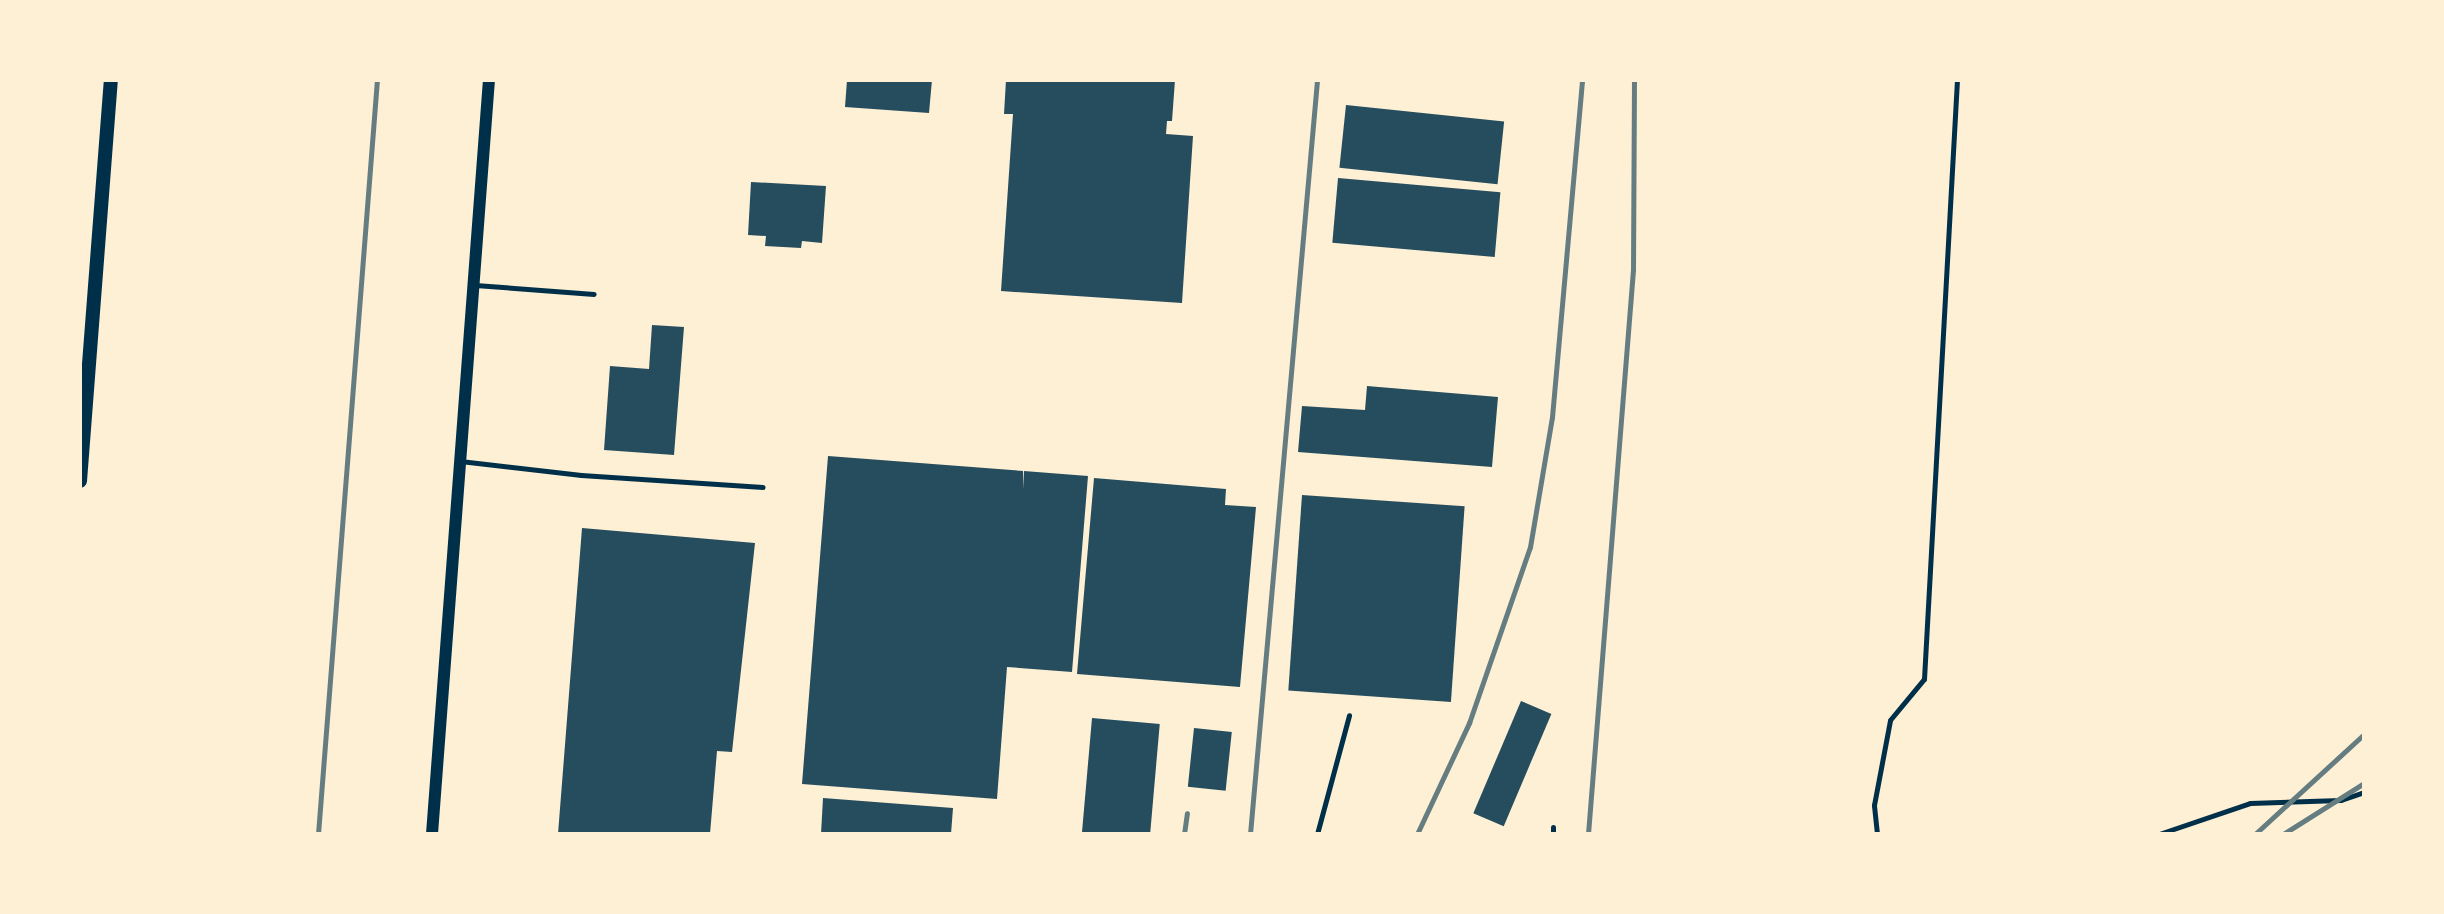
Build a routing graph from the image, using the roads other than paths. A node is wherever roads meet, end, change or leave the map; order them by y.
1 (111, 80) edge
2 (489, 80) edge
3 (1957, 80) edge
4 (473, 285) junction
5 (594, 294) dead end
6 (86, 343) edge
7 (460, 461) junction
8 (80, 481) edge
9 (763, 487) dead end
10 (1349, 715) dead end
11 (2364, 792) edge
12 (432, 834) edge
13 (1317, 834) edge
14 (1877, 834) edge
15 (2159, 834) edge

1 - 6 main road
2 - 4 street
3 - 14 lane
4 - 5 lane
4 - 7 street
6 - 8 main road
7 - 9 lane
7 - 12 street
10 - 13 lane
11 - 15 lane

